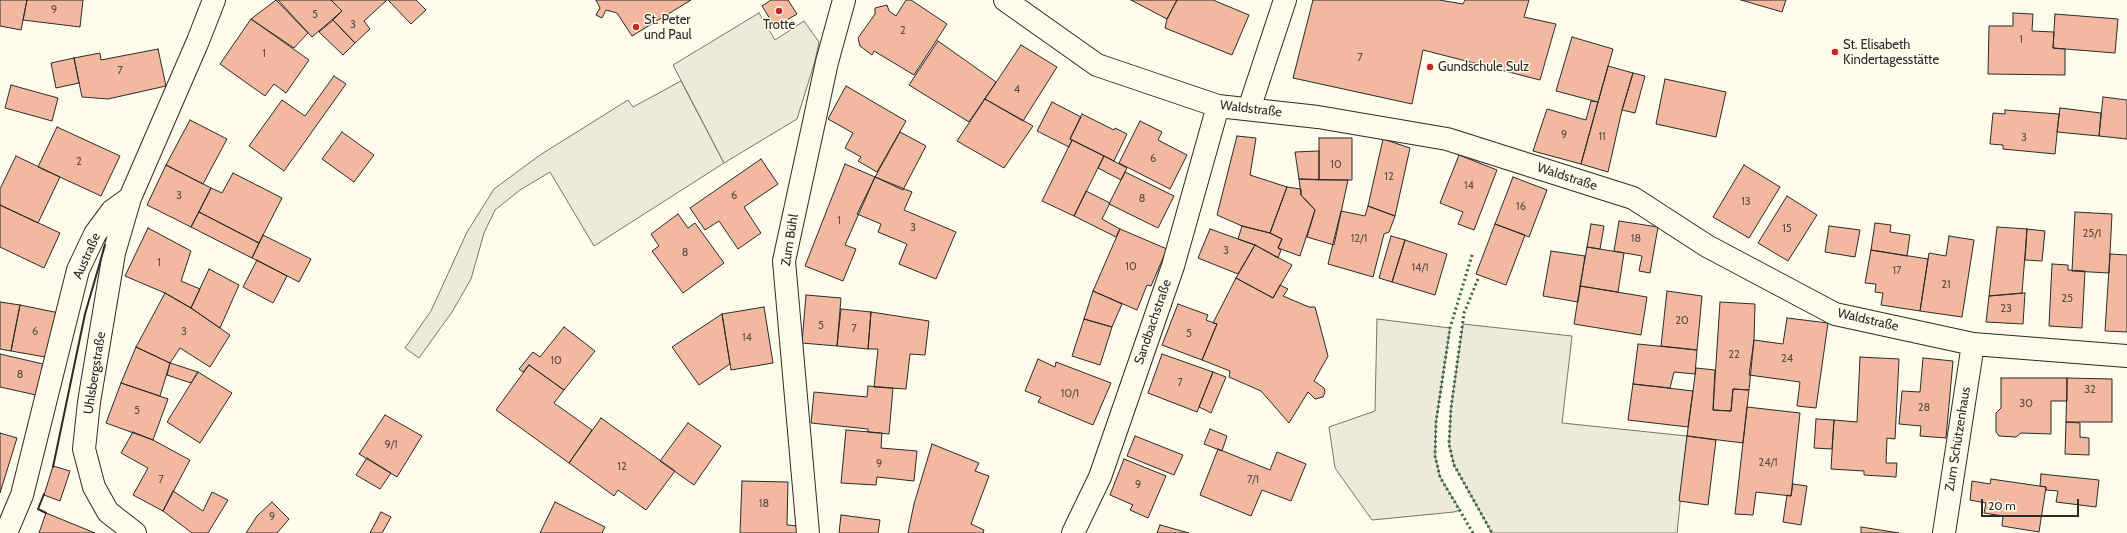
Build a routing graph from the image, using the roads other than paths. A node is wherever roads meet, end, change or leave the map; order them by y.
1 (214, 0) edge
2 (844, 0) edge
3 (1004, 0) edge
4 (1285, 0) edge
5 (1218, 106) junction
6 (1249, 108) junction
7 (130, 198) junction
8 (1973, 344) junction
9 (2127, 356) edge
10 (6, 533) edge
11 (135, 533) edge
12 (808, 533) edge
13 (1074, 533) edge
14 (1944, 533) edge

1 - 7 street
2 - 12 street, Zum Bühl
3 - 5 street, Waldstraße
4 - 6 street
5 - 6 street, Waldstraße
5 - 13 street, Sandbachstraße
6 - 8 street, Waldstraße
7 - 10 street, Austraße
7 - 11 street, Uhlsbergstraße
8 - 9 street, Waldstraße
8 - 14 street, Zum Schützenhaus

